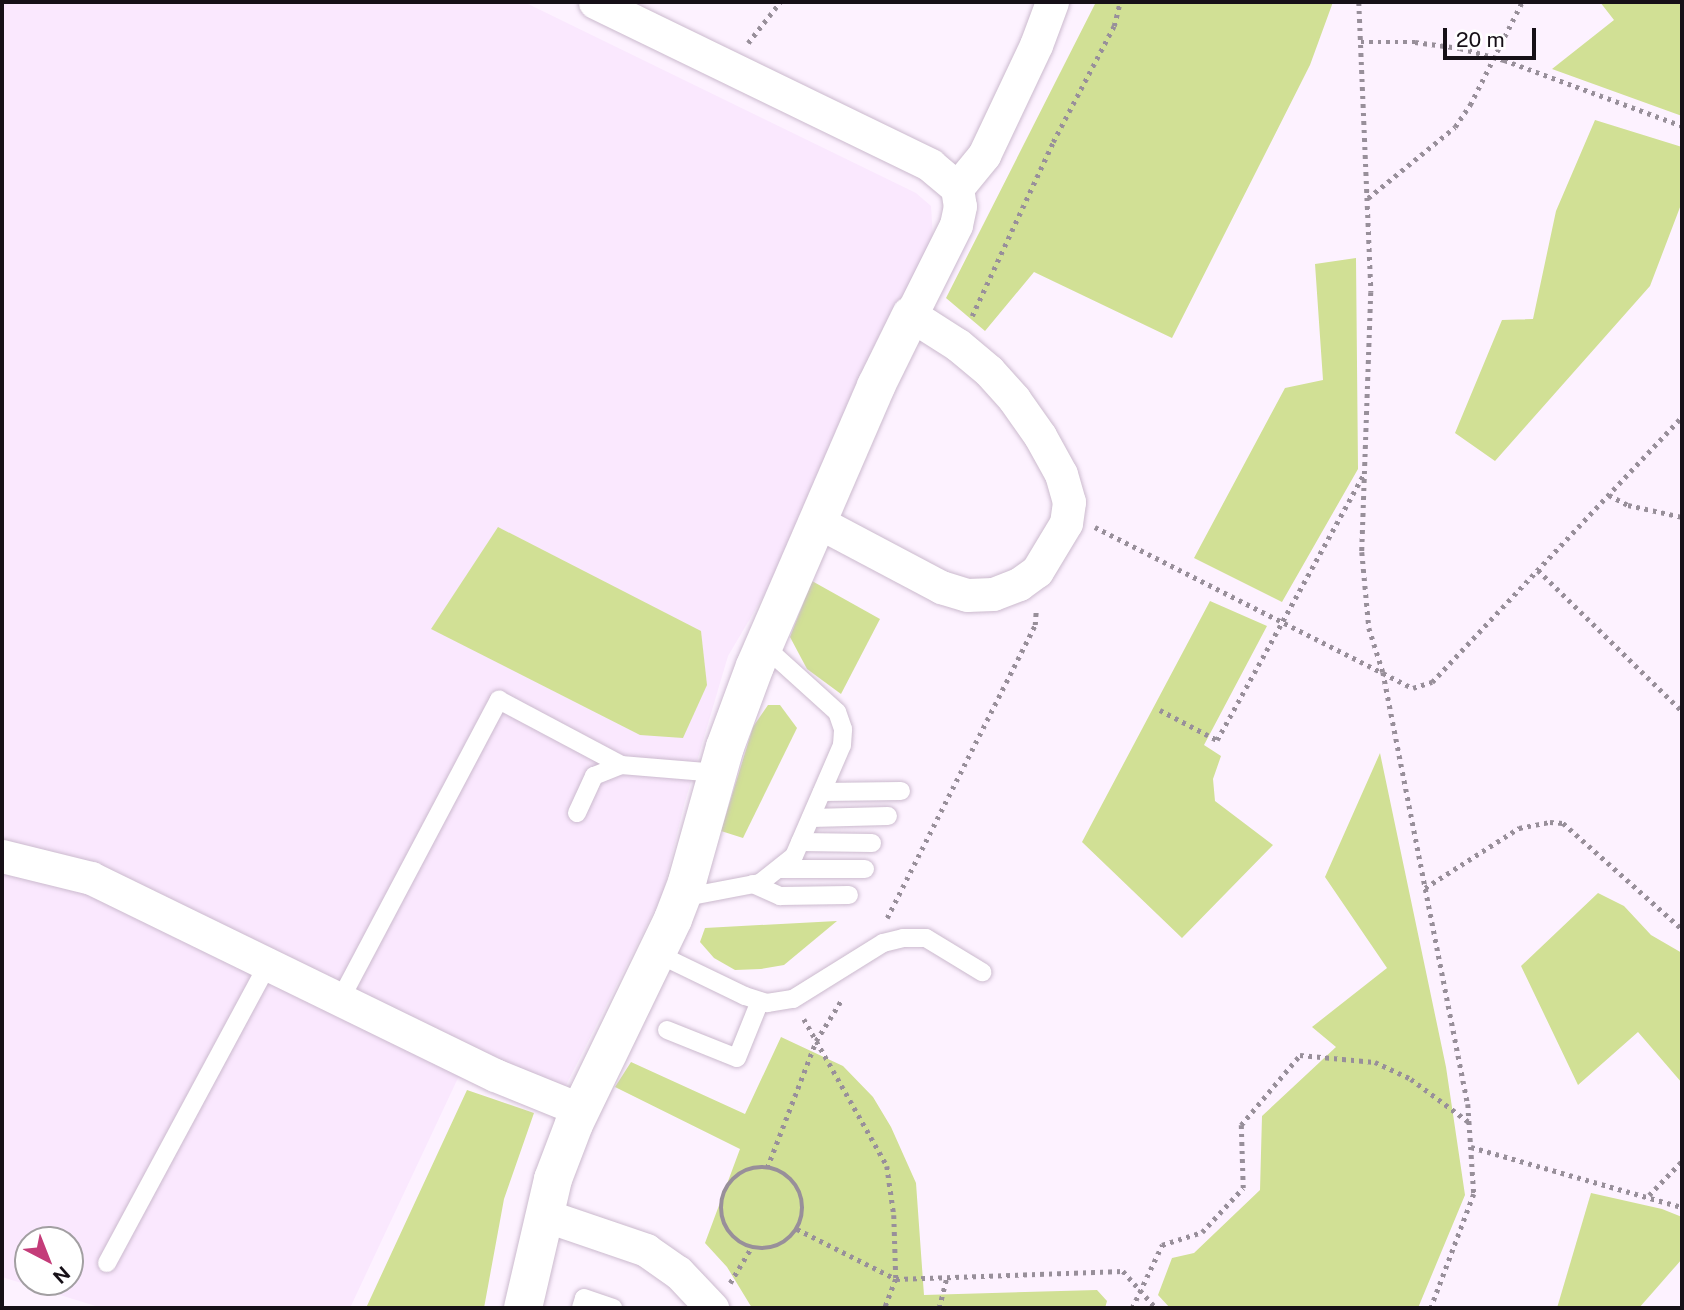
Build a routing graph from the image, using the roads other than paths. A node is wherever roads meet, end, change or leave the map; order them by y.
1 (595, 2) edge
2 (1052, 2) edge
3 (957, 188) junction
4 (911, 315) junction
5 (818, 522) junction
6 (764, 646) junction
7 (621, 765) junction
8 (718, 773) junction
9 (901, 791) dead end
10 (822, 792) junction
11 (577, 813) dead end
12 (888, 816) dead end
13 (811, 818) junction
14 (800, 842) junction
15 (872, 843) dead end
16 (2, 856) edge
17 (779, 869) junction
18 (865, 869) dead end
19 (753, 884) junction
20 (849, 895) dead end
21 (681, 898) junction
22 (656, 954) junction
23 (268, 964) junction
24 (982, 972) dead end
25 (340, 1000) junction
26 (760, 1001) junction
27 (667, 1030) dead end
28 (581, 1110) junction
29 (544, 1215) junction
30 (107, 1263) dead end
31 (721, 1296) edge
32 (523, 1308) edge
33 (581, 1308) edge
34 (612, 1308) edge

1 - 3 street
2 - 3 street
3 - 4 street
4 - 5 street
4 - 5 street
5 - 6 street
6 - 8 street
6 - 10 lane
7 - 8 lane
7 - 11 lane
7 - 25 lane
8 - 21 street
9 - 10 lane
10 - 13 lane
12 - 13 lane
13 - 14 lane
14 - 15 lane
14 - 17 lane
16 - 23 street
17 - 18 lane
17 - 19 lane
19 - 20 lane
19 - 21 lane
21 - 22 street
22 - 26 lane
22 - 28 street
23 - 25 street
23 - 30 lane
24 - 26 lane
25 - 28 street
26 - 27 lane
28 - 29 street
29 - 31 street
29 - 32 street
33 - 34 lane

